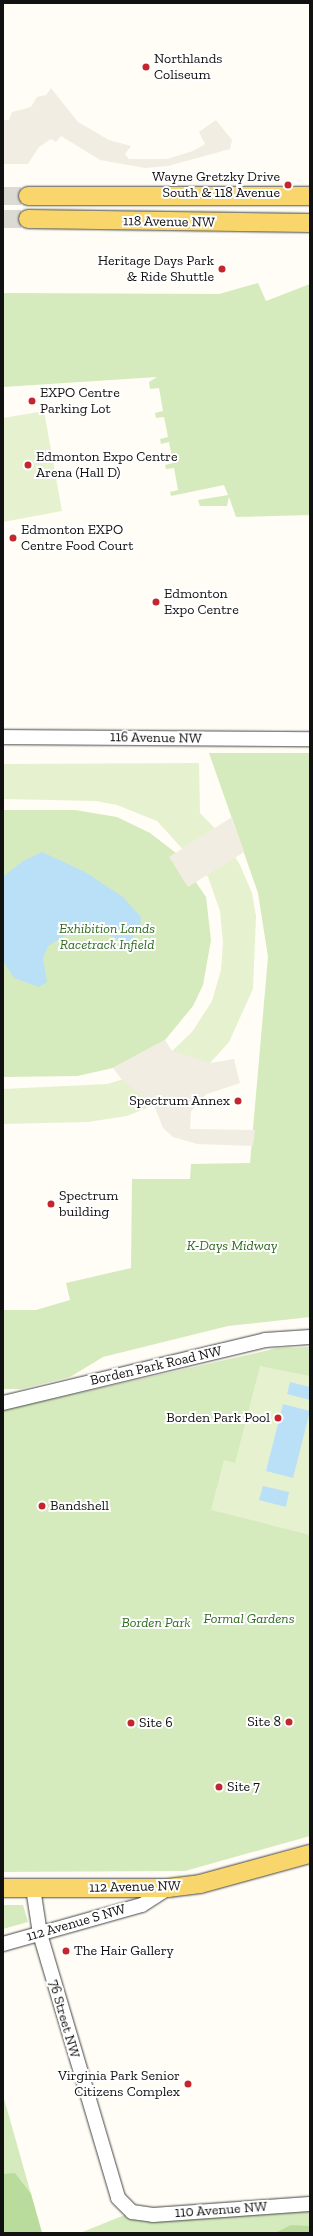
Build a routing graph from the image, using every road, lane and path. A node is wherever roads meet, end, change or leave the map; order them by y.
1 (28, 196) tunnel mouth
2 (310, 196) edge
3 (28, 219) tunnel mouth
4 (229, 223) junction
5 (310, 223) edge
6 (310, 237) edge
7 (3, 737) edge
8 (310, 739) edge
9 (310, 1337) edge
10 (3, 1403) edge
11 (310, 1854) edge
12 (3, 1888) edge
13 (33, 1888) junction
14 (168, 1888) junction
15 (40, 1934) junction
16 (3, 1944) edge
17 (310, 2204) edge
18 (132, 2212) joint

1 - 2 main road, 118 Avenue NW
3 - 4 main road, 118 Avenue NW
4 - 5 main road, 118 Avenue NW
4 - 6 main road
7 - 8 street, 116 Avenue NW
9 - 10 street, Borden Park Road NW
11 - 14 main road, 112 Avenue NW
12 - 13 main road, 112 Avenue NW
13 - 14 main road, 112 Avenue NW
13 - 15 street, 76 Street NW
14 - 15 street, 112 Avenue S NW
15 - 16 street, 112 Avenue S NW
15 - 18 street, 76 Street NW
17 - 18 street, 110 Avenue NW

